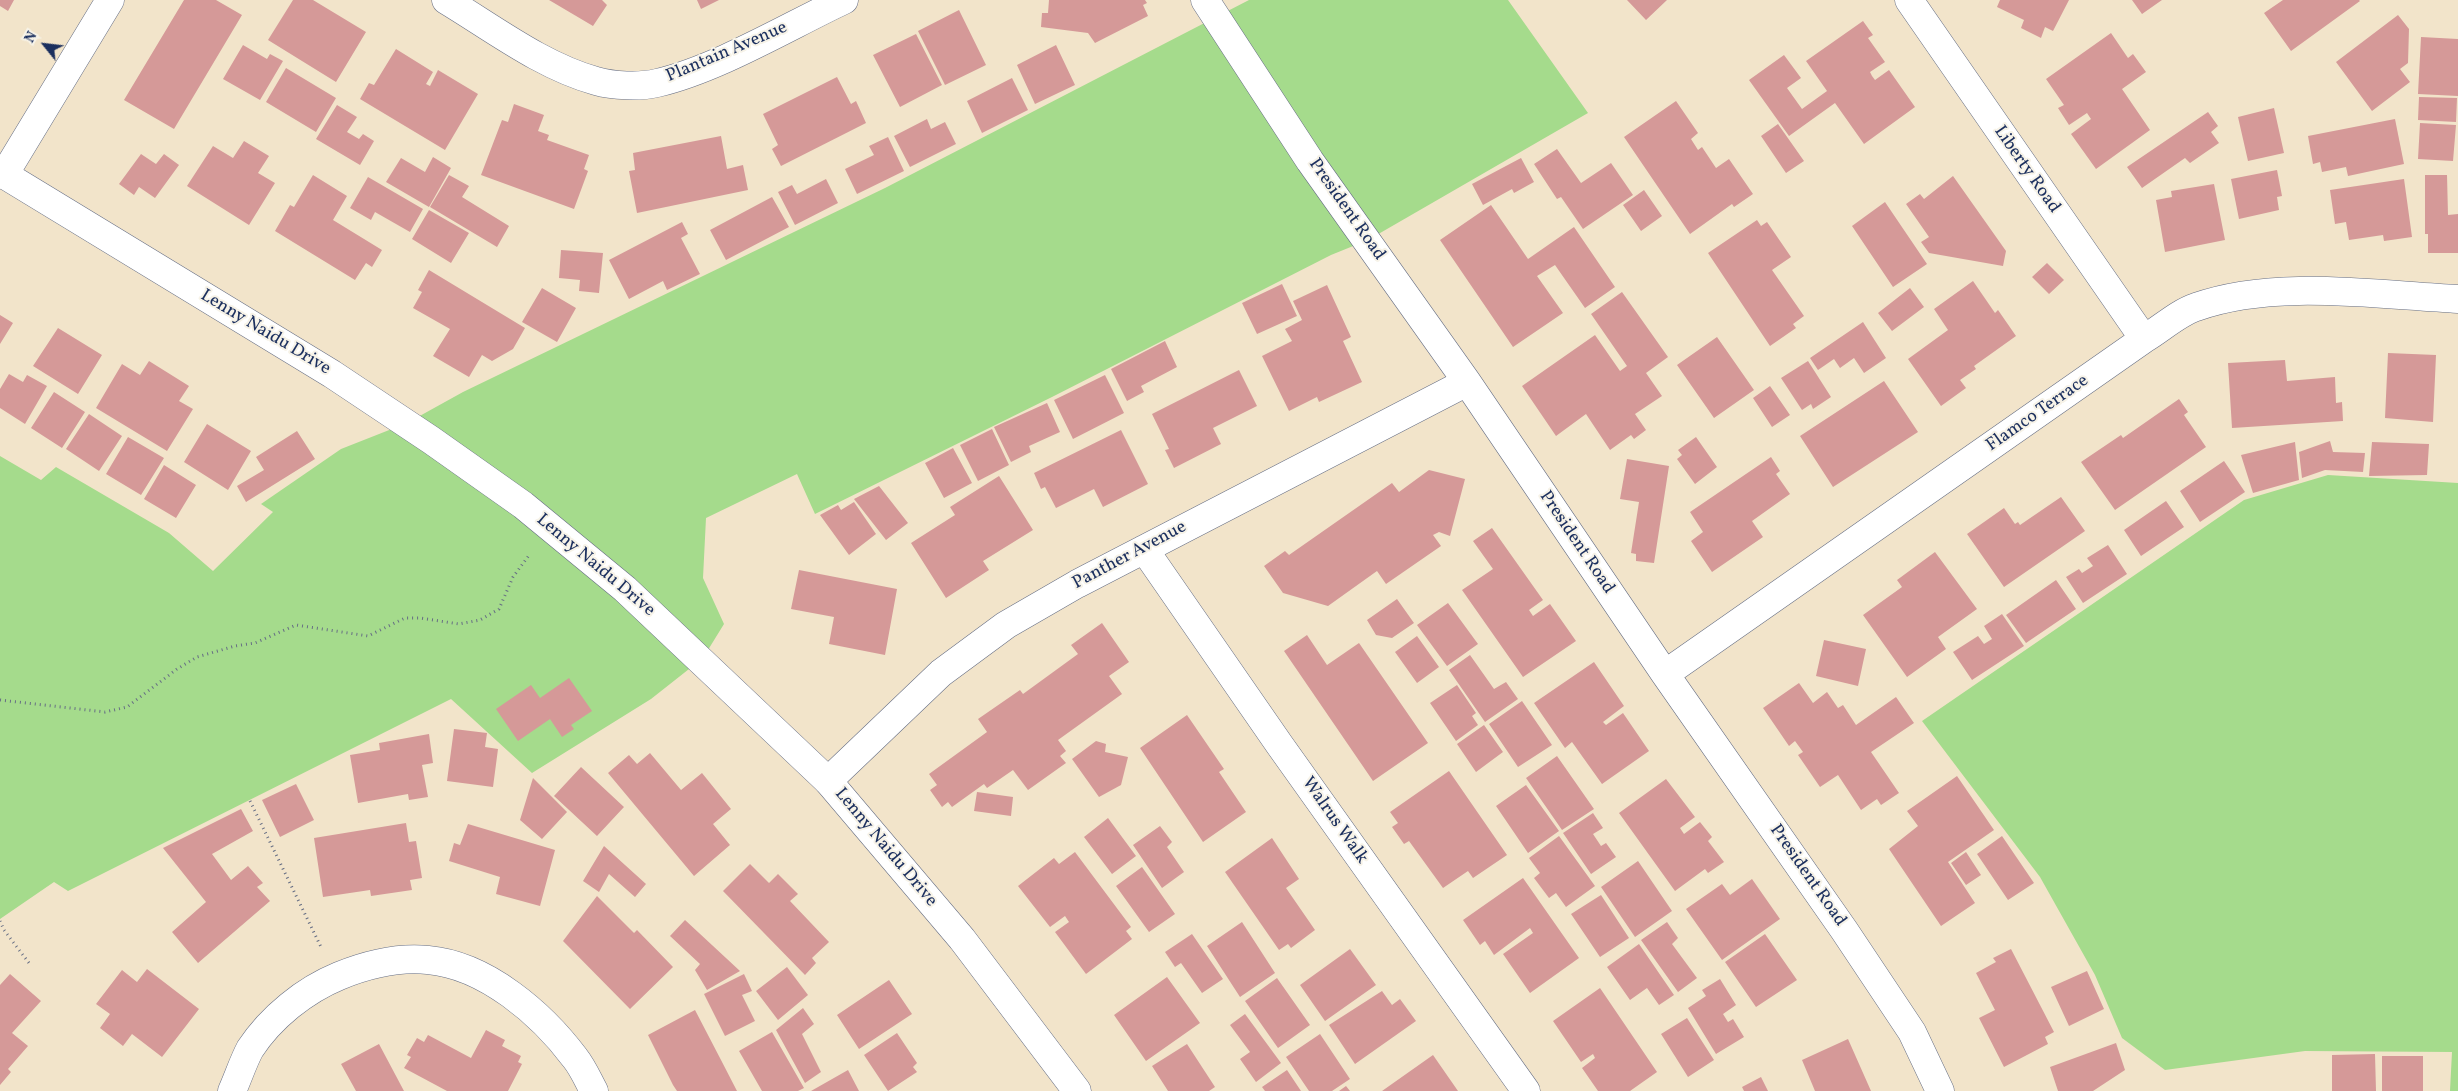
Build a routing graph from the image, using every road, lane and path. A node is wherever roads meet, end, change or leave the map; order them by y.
1 (110, 0) edge
2 (446, 0) edge
3 (844, 0) edge
4 (1205, 0) edge
5 (1909, 0) edge
6 (2, 174) edge
7 (2458, 299) edge
8 (2144, 339) junction
9 (1467, 382) junction
10 (551, 528) junction
11 (1144, 549) junction
12 (1665, 674) junction
13 (0, 700) edge
14 (828, 781) junction
15 (250, 801) dead end
16 (0, 921) edge
17 (29, 963) dead end
18 (335, 977) junction
19 (232, 1091) edge
20 (594, 1091) edge
21 (1077, 1091) edge
22 (1526, 1091) edge
23 (1940, 1091) edge

1 - 6 street
2 - 3 street, Plantain Avenue
4 - 9 street, President Road
5 - 8 street, Liberty Road
6 - 10 street, Lenny Naidu Drive
7 - 8 street, Flamco Terrace
8 - 12 street, Flamco Terrace
9 - 11 street, Panther Avenue
9 - 12 street, President Road
10 - 13 path
10 - 14 street, Lenny Naidu Drive
11 - 14 street, Panther Avenue
11 - 22 street, Walrus Walk
12 - 23 street, President Road
14 - 21 street, Lenny Naidu Drive
15 - 18 path
16 - 17 path
18 - 19 street
18 - 20 street

